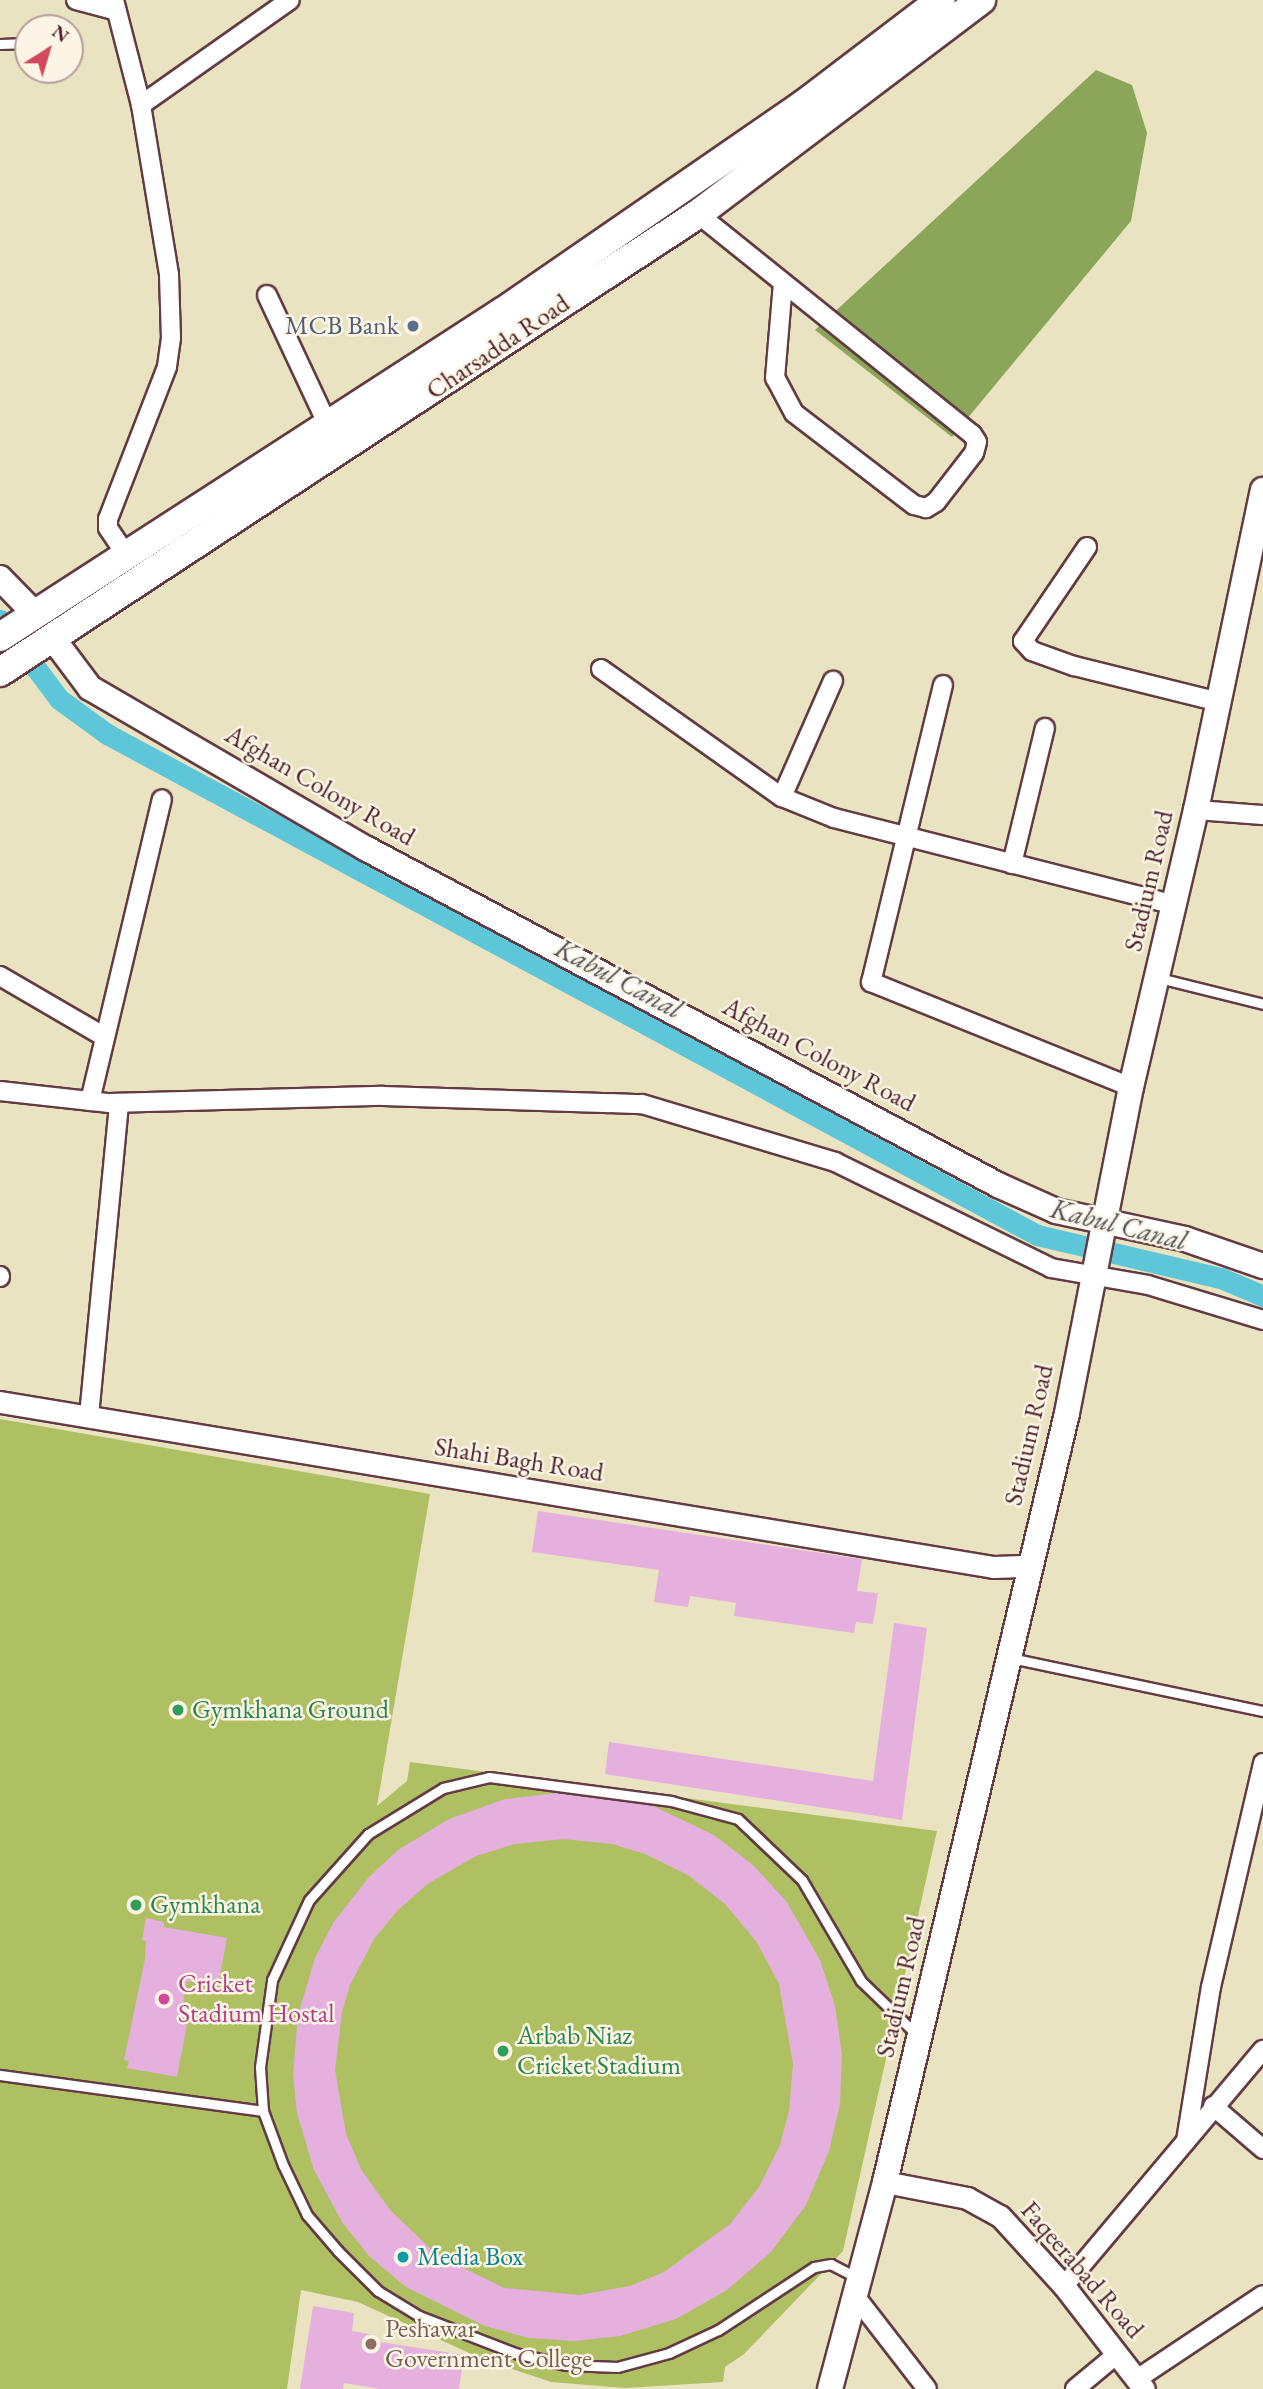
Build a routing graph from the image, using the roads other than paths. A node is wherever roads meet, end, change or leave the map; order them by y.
1 (76, 0) edge
2 (290, 0) edge
3 (941, 0) edge
4 (981, 0) edge
5 (116, 5) edge
6 (141, 105) junction
7 (681, 190) junction
8 (698, 214) junction
9 (783, 283) junction
10 (267, 295) dead end
11 (327, 423) junction
12 (1263, 490) edge
13 (1087, 547) dead end
14 (126, 555) junction
15 (1255, 566) edge
16 (0, 578) edge
17 (17, 626) edge
18 (46, 645) junction
19 (5, 669) edge
20 (601, 669) dead end
21 (832, 681) dead end
22 (943, 685) dead end
23 (1220, 702) junction
24 (1045, 728) dead end
25 (782, 797) junction
26 (162, 799) dead end
27 (1196, 810) junction
28 (1263, 815) edge
29 (906, 837) junction
30 (1012, 864) junction
31 (1175, 905) junction
32 (0, 976) edge
33 (1158, 978) junction
34 (1263, 1004) edge
35 (105, 1038) junction
36 (1131, 1087) junction
37 (0, 1091) edge
38 (90, 1101) junction
39 (119, 1103) junction
40 (1106, 1224) junction
41 (1263, 1266) edge
42 (1094, 1273) junction
43 (1263, 1320) edge
44 (0, 1402) edge
45 (89, 1416) junction
46 (1028, 1566) junction
47 (1008, 1658) junction
48 (1263, 1711) edge
49 (1263, 1763) edge
50 (920, 2037) junction
51 (1263, 2050) edge
52 (0, 2075) edge
53 (1213, 2106) junction
54 (263, 2111) junction
55 (1186, 2141) junction
56 (1263, 2149) edge
57 (885, 2182) junction
58 (1064, 2286) junction
59 (858, 2288) junction
60 (1263, 2295) edge
61 (1117, 2354) junction
62 (1140, 2384) edge
63 (830, 2389) edge
64 (927, 2389) edge
65 (1075, 2389) edge

1 - 5 street
2 - 6 street
3 - 7 main road, Charsadda Road
4 - 8 main road, Charsadda Road
5 - 6 street
6 - 14 street
7 - 8 main road
7 - 11 main road, Charsadda Road
8 - 9 street
8 - 18 main road, Charsadda Road
9 - 9 street
10 - 11 street
11 - 14 main road, Charsadda Road
12 - 15 main road, Stadium Road
13 - 23 street
14 - 17 main road, Charsadda Road
15 - 23 main road, Stadium Road
16 - 17 main road
18 - 19 main road, Charsadda Road
18 - 40 main road, Afghan Colony Road
20 - 25 street
21 - 25 street
22 - 29 street
23 - 27 main road, Stadium Road
24 - 30 street
25 - 29 street
26 - 35 street
27 - 28 street
27 - 31 main road, Stadium Road
29 - 30 street
29 - 36 street
30 - 31 street
31 - 33 main road, Stadium Road
32 - 35 street
33 - 34 lane
33 - 36 main road, Stadium Road
35 - 38 street
36 - 40 main road, Stadium Road
37 - 38 street
38 - 39 street
39 - 42 street
39 - 45 street
40 - 41 main road, Afghan Colony Road
40 - 42 main road, Stadium Road
42 - 43 street
42 - 46 main road, Stadium Road
44 - 45 street, Shahi Bagh Road
45 - 46 street, Shahi Bagh Road
46 - 47 main road, Stadium Road
47 - 48 lane
47 - 50 main road, Stadium Road
49 - 55 street
50 - 54 lane
50 - 57 main road, Stadium Road
51 - 53 street
52 - 54 lane
53 - 55 street
53 - 56 street
54 - 59 lane
55 - 58 street
57 - 58 street, Faqeerabad Road
57 - 59 main road, Stadium Road
58 - 61 street, Faqeerabad Road
59 - 63 main road, Stadium Road
59 - 64 street
60 - 62 street
61 - 62 street, Faqeerabad Road
61 - 65 street

